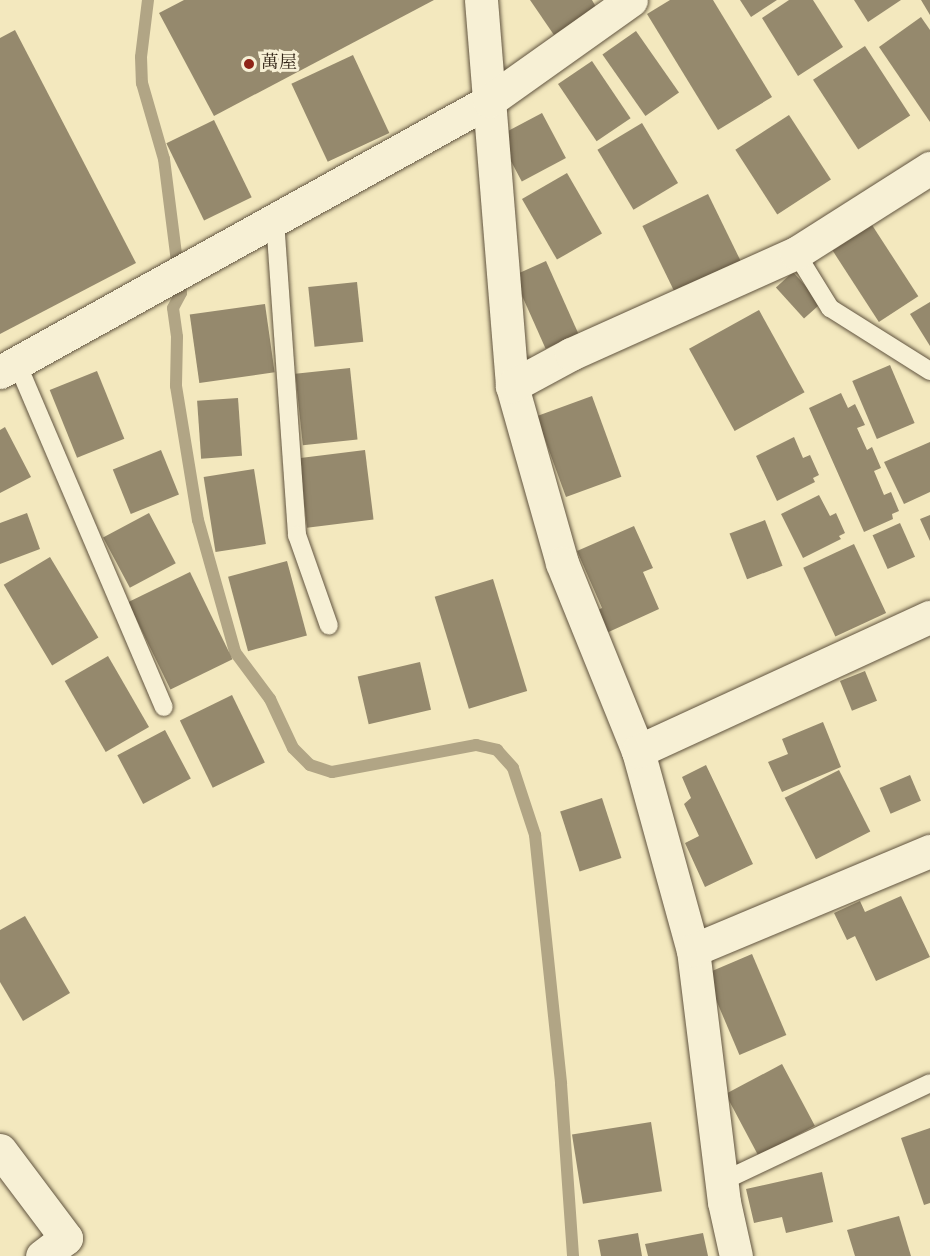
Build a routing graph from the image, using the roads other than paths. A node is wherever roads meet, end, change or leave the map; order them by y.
1 (481, 0) edge
2 (631, 0) edge
3 (489, 101) junction
4 (930, 168) edge
5 (275, 220) junction
6 (796, 253) junction
7 (8, 368) edge
8 (930, 371) edge
9 (512, 386) junction
10 (930, 617) edge
11 (329, 626) dead end
12 (164, 707) dead end
13 (638, 751) junction
14 (930, 851) edge
15 (693, 950) junction
16 (930, 1083) edge
17 (0, 1150) edge
18 (721, 1182) junction
19 (59, 1250) edge
20 (736, 1256) edge

1 - 3 street
2 - 3 street
3 - 5 street
3 - 9 street
4 - 6 street
5 - 7 street
5 - 11 lane
6 - 8 lane
6 - 9 street
7 - 12 lane
9 - 13 street
10 - 13 street
13 - 15 street
14 - 15 street
15 - 18 street
16 - 18 lane
17 - 19 street
18 - 20 street

